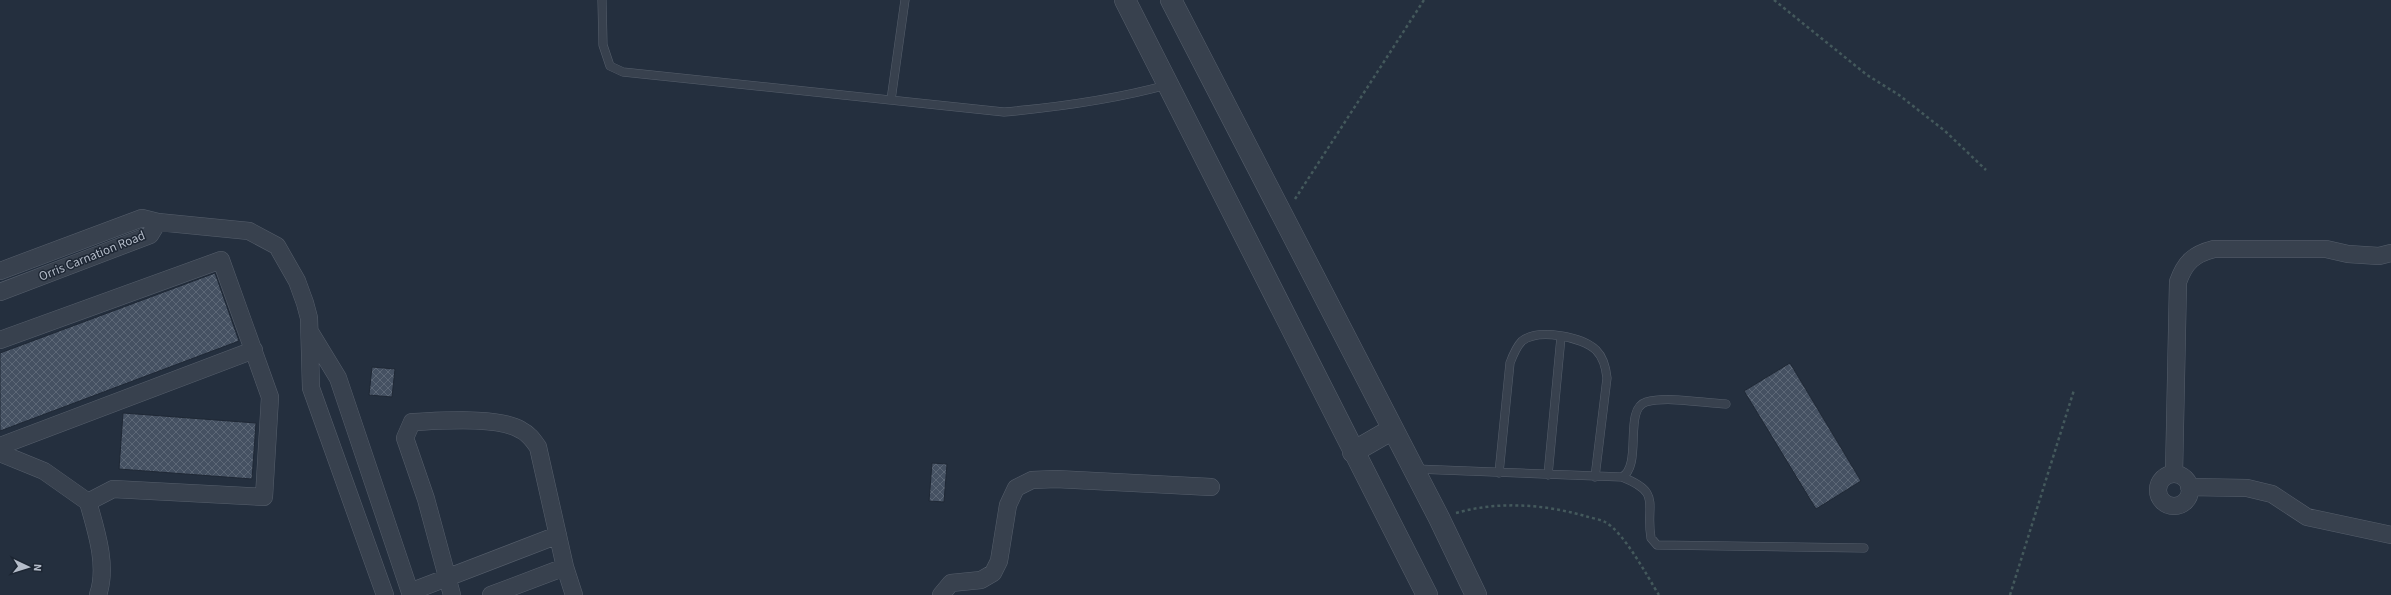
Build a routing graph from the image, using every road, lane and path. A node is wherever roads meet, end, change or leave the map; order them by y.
1 (602, 0) edge
2 (905, 0) edge
3 (1125, 0) edge
4 (1171, 0) edge
5 (1424, 0) edge
6 (1774, 0) edge
7 (1167, 85) junction
8 (892, 100) junction
9 (1986, 170) dead end
10 (1283, 216) junction
11 (158, 222) junction
12 (2391, 253) edge
13 (0, 271) edge
14 (0, 292) edge
15 (310, 332) junction
16 (1561, 337) junction
17 (0, 340) edge
18 (254, 350) junction
19 (2074, 390) dead end
20 (1726, 404) dead end
21 (1393, 429) junction
22 (0, 446) edge
23 (1353, 452) junction
24 (0, 453) edge
25 (1414, 469) junction
26 (1499, 473) junction
27 (2174, 474) junction
28 (1548, 475) junction
29 (1595, 477) junction
30 (1622, 477) junction
31 (1211, 487) dead end
32 (2189, 487) junction
33 (88, 502) junction
34 (1439, 518) junction
35 (558, 535) junction
36 (2391, 535) edge
37 (1864, 548) dead end
38 (565, 567) junction
39 (447, 578) junction
40 (411, 593) edge
41 (98, 595) edge
42 (385, 595) edge
43 (452, 595) edge
44 (491, 595) edge
45 (574, 595) edge
46 (942, 595) edge
47 (1427, 595) edge
48 (1476, 595) edge
49 (1659, 595) edge
50 (2010, 595) edge

1 - 8 lane
2 - 8 lane
3 - 7 street
4 - 10 street
5 - 10 path
6 - 9 path
7 - 8 lane
7 - 23 street
10 - 21 street
11 - 13 street, Orris Carnation Road
11 - 14 street, Orris Carnation Road
11 - 15 street
12 - 27 street
15 - 40 street
15 - 42 street
16 - 26 lane
16 - 28 lane
16 - 29 lane
17 - 18 street
18 - 22 street
18 - 33 street
19 - 50 path
20 - 30 lane
21 - 23 street
21 - 25 street
23 - 47 street
24 - 33 street
25 - 26 lane
25 - 34 street
26 - 28 lane
27 - 32 street
27 - 32 street
28 - 29 lane
29 - 30 lane
30 - 37 lane
31 - 46 street
32 - 36 street
33 - 41 street
34 - 48 street
34 - 49 path
35 - 38 street
35 - 39 street
35 - 39 street
38 - 44 street
38 - 45 street
39 - 40 street
39 - 43 street

